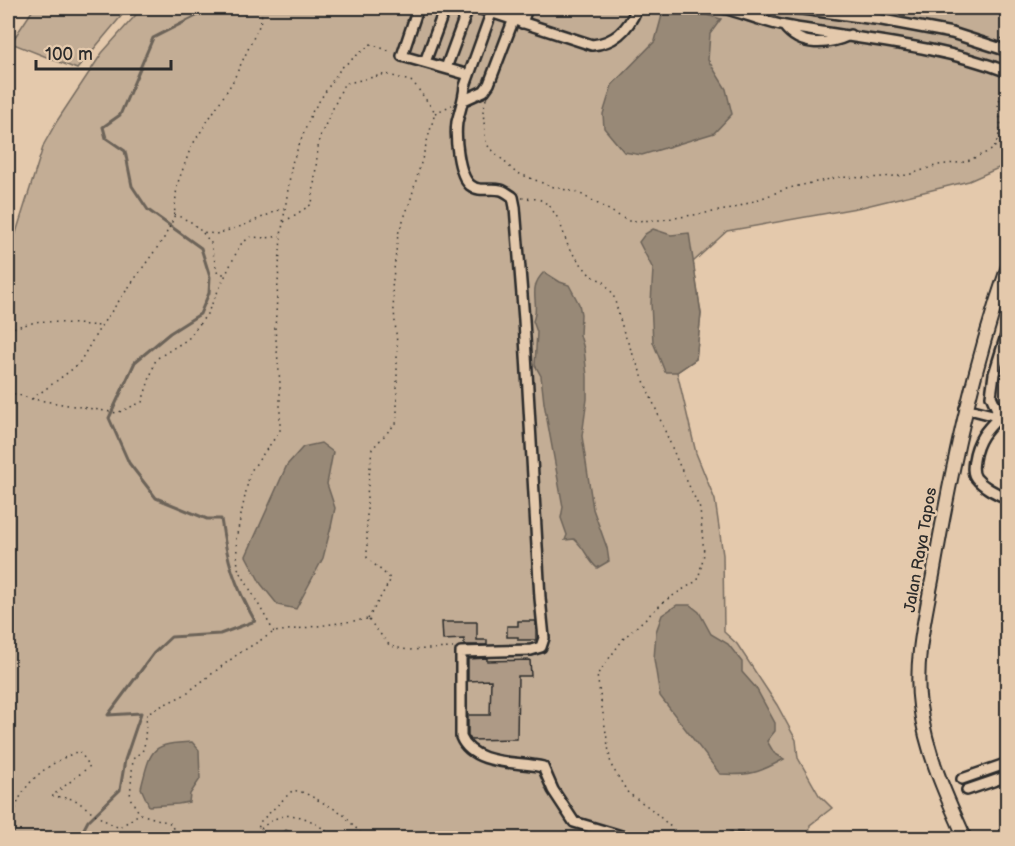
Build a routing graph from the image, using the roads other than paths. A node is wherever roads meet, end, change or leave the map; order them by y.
1 (418, 8) edge
2 (445, 8) edge
3 (468, 8) edge
4 (478, 8) edge
5 (518, 8) edge
6 (527, 8) edge
7 (637, 8) edge
8 (723, 8) edge
9 (795, 8) edge
10 (492, 10) edge
11 (882, 20) junction
12 (518, 22) junction
13 (880, 40) junction
14 (1008, 51) edge
15 (425, 62) junction
16 (446, 68) junction
17 (1008, 72) edge
18 (469, 75) junction
19 (464, 100) junction
20 (1008, 266) edge
21 (1008, 328) edge
22 (965, 408) junction
23 (1004, 418) edge
24 (1008, 499) edge
25 (1008, 763) edge
26 (1008, 776) edge
27 (962, 779) dead end
28 (967, 790) dead end
29 (628, 838) edge
30 (732, 838) edge
31 (745, 838) edge
32 (965, 838) edge

1 - 15 street
2 - 15 street
3 - 16 street
4 - 10 street
5 - 12 street
6 - 12 street
7 - 12 street
8 - 13 street
9 - 11 street
10 - 12 street
10 - 18 street
11 - 13 street
11 - 14 street
12 - 19 street
13 - 17 street
15 - 16 street
16 - 18 street
18 - 19 street
19 - 29 street
20 - 22 main road, Jalan Raya Tapos
21 - 23 street
22 - 23 street
22 - 32 main road, Jalan Raya Tapos
23 - 24 street
25 - 27 street
26 - 28 street
30 - 31 street

